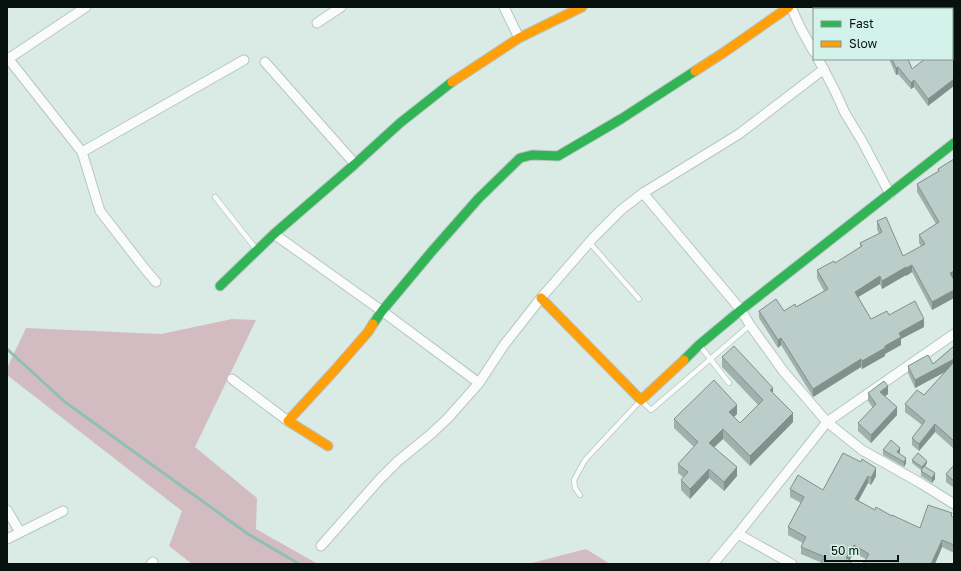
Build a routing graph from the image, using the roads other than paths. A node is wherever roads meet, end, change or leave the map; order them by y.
1 (86, 7) edge
2 (341, 7) edge
3 (504, 7) edge
4 (582, 7) edge
5 (790, 7) edge
6 (317, 23) dead end
7 (519, 38) junction
8 (813, 50) edge
9 (8, 58) edge
10 (244, 60) dead end
11 (819, 60) edge
12 (265, 62) dead end
13 (824, 69) junction
14 (954, 143) edge
15 (82, 152) junction
16 (355, 164) junction
17 (643, 193) junction
18 (890, 194) junction
19 (216, 197) dead end
20 (274, 234) junction
21 (589, 242) junction
22 (257, 250) junction
23 (156, 282) dead end
24 (220, 286) dead end
25 (541, 298) junction
26 (639, 300) dead end
27 (741, 310) junction
28 (382, 311) junction
29 (750, 325) junction
30 (954, 334) edge
31 (699, 345) junction
32 (710, 358) junction
33 (232, 379) dead end
34 (479, 383) junction
35 (729, 383) dead end
36 (641, 400) junction
37 (288, 421) junction
38 (827, 422) junction
39 (328, 446) dead end
40 (580, 495) dead end
41 (954, 504) edge
42 (7, 510) edge
43 (63, 510) dead end
44 (20, 532) junction
45 (738, 534) junction
46 (7, 539) edge
47 (321, 546) dead end
48 (713, 564) edge
49 (792, 564) edge

1 - 9 street
2 - 6 street
3 - 7 street
4 - 7 street
5 - 8 street
5 - 28 street
7 - 16 street
9 - 15 street
10 - 15 street
11 - 13 street
12 - 16 street
13 - 17 street
13 - 18 street
14 - 18 street
15 - 23 street
16 - 20 street
17 - 21 street
17 - 27 street
18 - 27 street
19 - 22 lane
20 - 22 street
20 - 28 street
21 - 25 street
21 - 26 lane
22 - 24 street
25 - 34 street
25 - 36 street
27 - 29 street
27 - 31 street
28 - 34 street
28 - 37 street
29 - 32 lane
29 - 38 street
30 - 38 street
31 - 32 lane
31 - 36 street
32 - 35 lane
32 - 36 lane
33 - 37 street
34 - 47 street
36 - 40 lane
37 - 39 street
38 - 41 street
38 - 45 street
42 - 44 street
43 - 44 street
44 - 46 street
45 - 48 street
45 - 49 street

